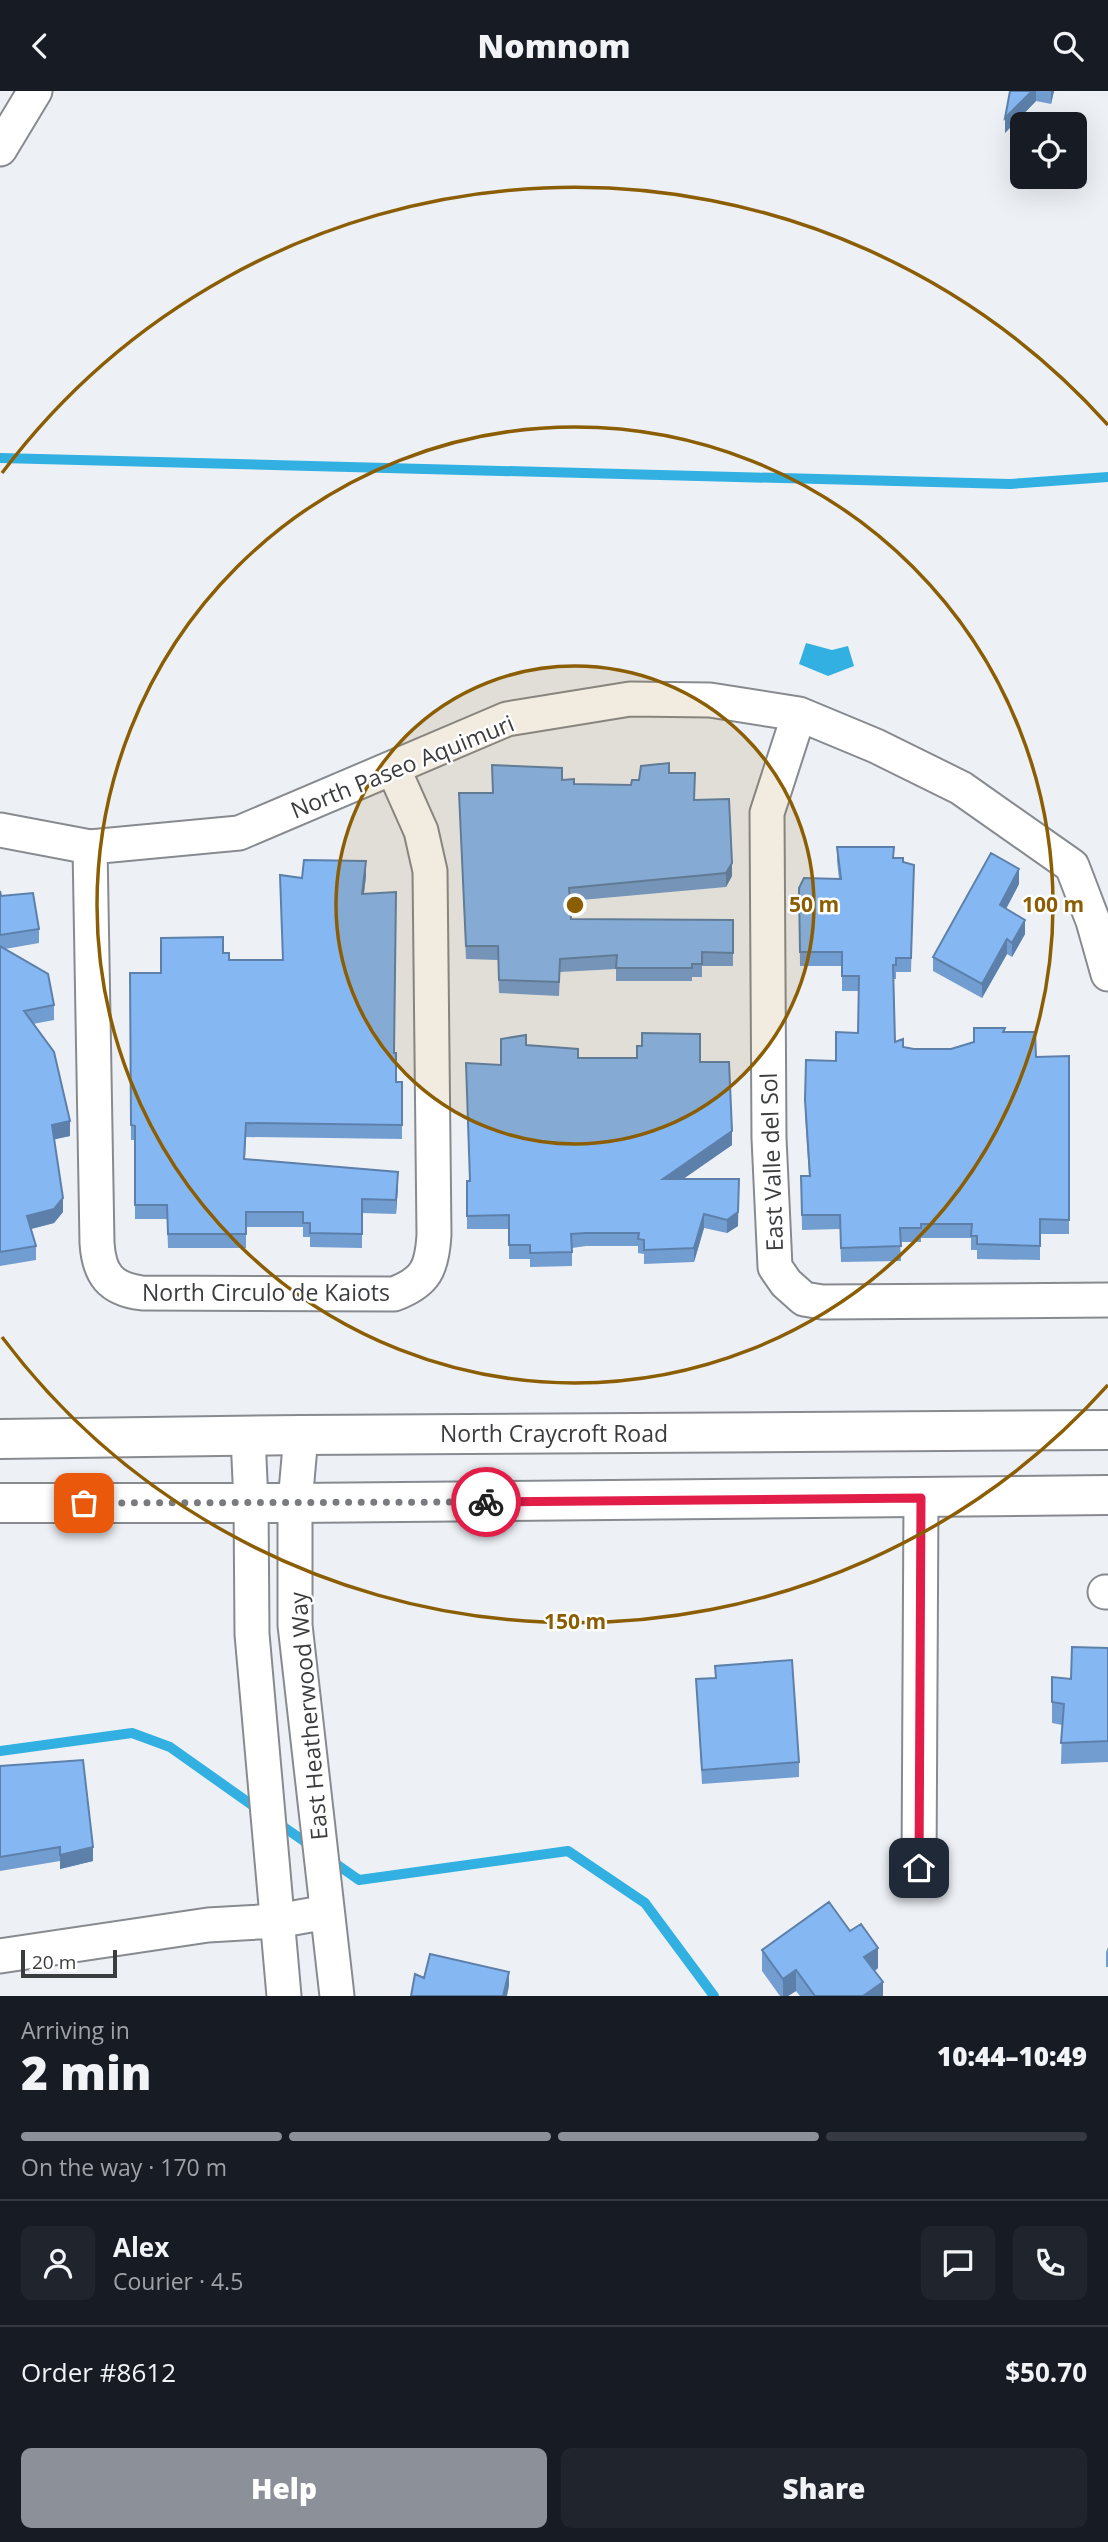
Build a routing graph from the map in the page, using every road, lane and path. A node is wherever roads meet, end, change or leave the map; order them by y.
1 (36, 91) edge
2 (0, 149) edge
3 (799, 714) junction
4 (393, 768) junction
5 (0, 830) edge
6 (90, 847) junction
7 (1108, 974) edge
8 (1108, 1300) edge
9 (1108, 1430) edge
10 (301, 1435) junction
11 (248, 1436) junction
12 (0, 1439) edge
13 (1108, 1495) edge
14 (921, 1498) junction
15 (0, 1503) edge
16 (251, 1503) junction
17 (295, 1503) junction
18 (919, 1868) dead end
19 (327, 1912) junction
20 (277, 1921) junction
21 (0, 1956) edge
22 (284, 1996) edge
23 (337, 1996) edge

1 - 2 street
3 - 4 street, North Paseo Aquimuri
3 - 7 street, North Paseo Aquimuri
3 - 8 street, East Valle del Sol
4 - 6 street, North Paseo Aquimuri
4 - 6 street, North Circulo de Kaiots
5 - 6 street, North Paseo Aquimuri
9 - 10 main road, North Craycroft Road
10 - 11 main road, North Craycroft Road
10 - 17 street, East Heatherwood Way
11 - 12 main road, North Craycroft Road
11 - 16 street, East Heatherwood Way
13 - 14 main road
14 - 17 main road
14 - 18 street
15 - 16 main road
16 - 17 main road
16 - 20 street, East Heatherwood Way
17 - 19 street, East Heatherwood Way
19 - 20 street
19 - 23 street, East Heatherwood Way
20 - 21 street
20 - 22 street, East Heatherwood Way

